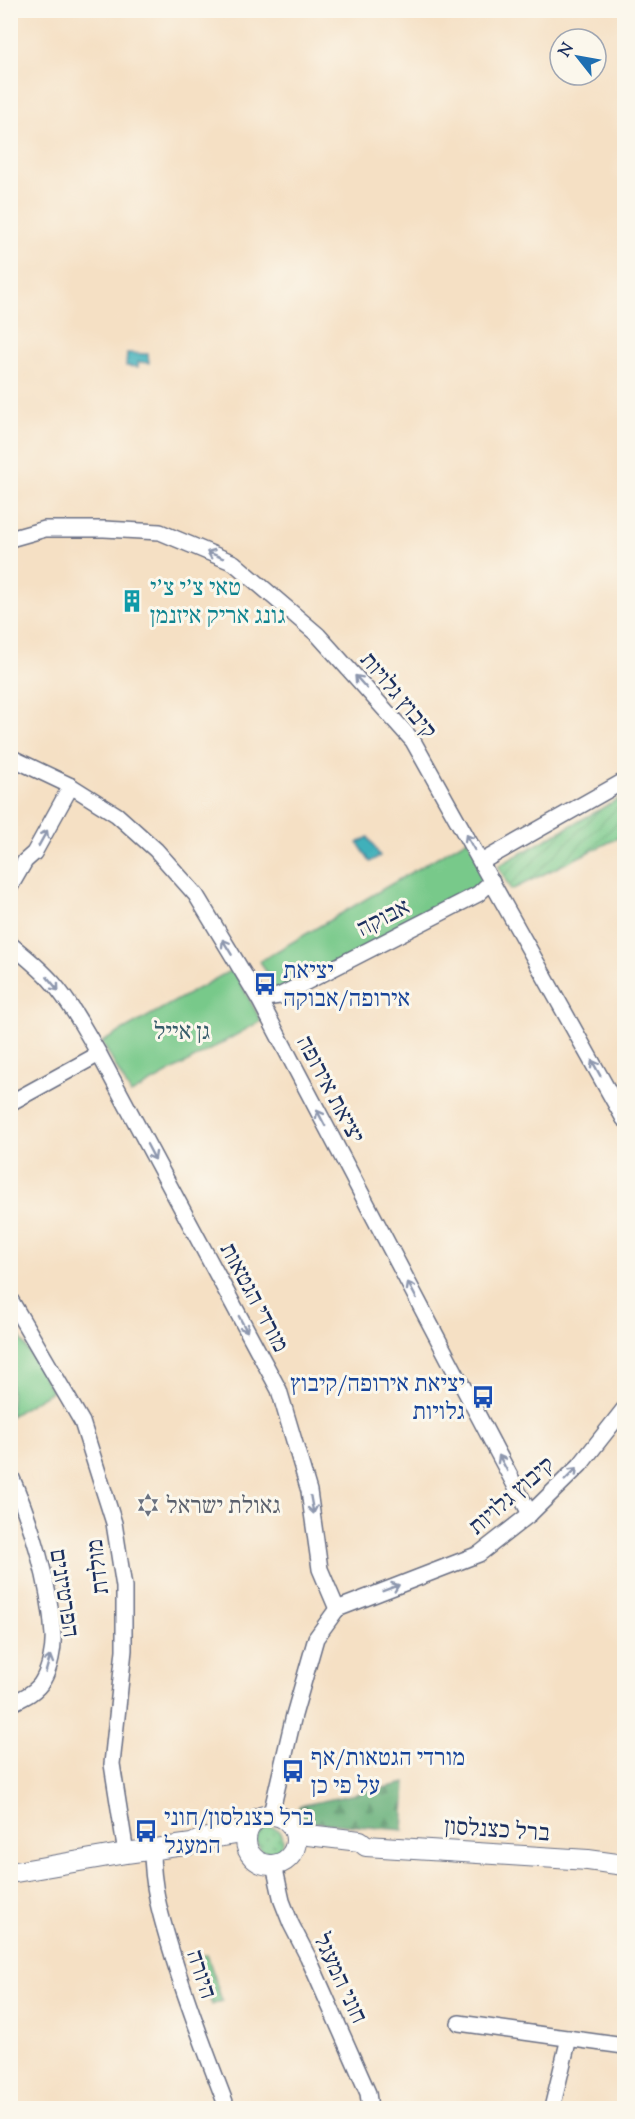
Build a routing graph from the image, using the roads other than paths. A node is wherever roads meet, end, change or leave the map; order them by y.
1 (10, 539) edge
2 (10, 757) edge
3 (624, 781) edge
4 (71, 786) junction
5 (481, 862) junction
6 (492, 881) junction
7 (10, 886) edge
8 (10, 944) edge
9 (259, 999) junction
10 (99, 1054) junction
11 (10, 1103) edge
12 (624, 1119) edge
13 (10, 1299) edge
14 (624, 1409) edge
15 (10, 1474) edge
16 (530, 1514) junction
17 (337, 1609) junction
18 (10, 1704) edge
19 (271, 1814) junction
20 (250, 1825) junction
21 (293, 1828) junction
22 (192, 1844) junction
23 (366, 1846) junction
24 (152, 1849) junction
25 (126, 1853) junction
26 (291, 1855) junction
27 (251, 1856) junction
28 (274, 1865) junction
29 (624, 1865) edge
30 (10, 1873) edge
31 (459, 2023) dead end
32 (569, 2038) junction
33 (624, 2046) edge
34 (222, 2109) edge
35 (370, 2109) edge
36 (552, 2109) edge

5 -> 1 street, קיבוץ גלויות
2 - 4 street, יציאת אירופה
3 - 5 street
7 -> 4 street
9 -> 4 street, יציאת אירופה
5 - 6 street, קיבוץ גלויות
6 - 9 street, אבוקה
12 -> 6 street, קיבוץ גלויות
8 -> 10 street, מורדי הגטאות
16 -> 9 street, יציאת אירופה
10 - 11 street
10 -> 17 street, מורדי הגטאות
13 - 25 street, מולדת
16 -> 14 street, קיבוץ גלויות
18 -> 15 street, הפרטיזנים
17 -> 16 street, קיבוץ גלויות
17 - 19 street
19 - 20 street
19 - 21 street, ברל כצנלסון
20 - 22 street
20 - 27 street
21 - 23 street, ברל כצנלסון
21 - 26 street
22 - 24 street
22 - 27 street
23 - 26 street, ברל כצנלסון
23 - 29 street, ברל כצנלסון
24 - 25 street
24 - 34 street, היורה
25 - 30 street
26 - 28 street, ברל כצנלסון
27 - 28 street
28 - 35 street, חוני המעגל
31 - 32 street
32 - 33 street
32 - 36 street

